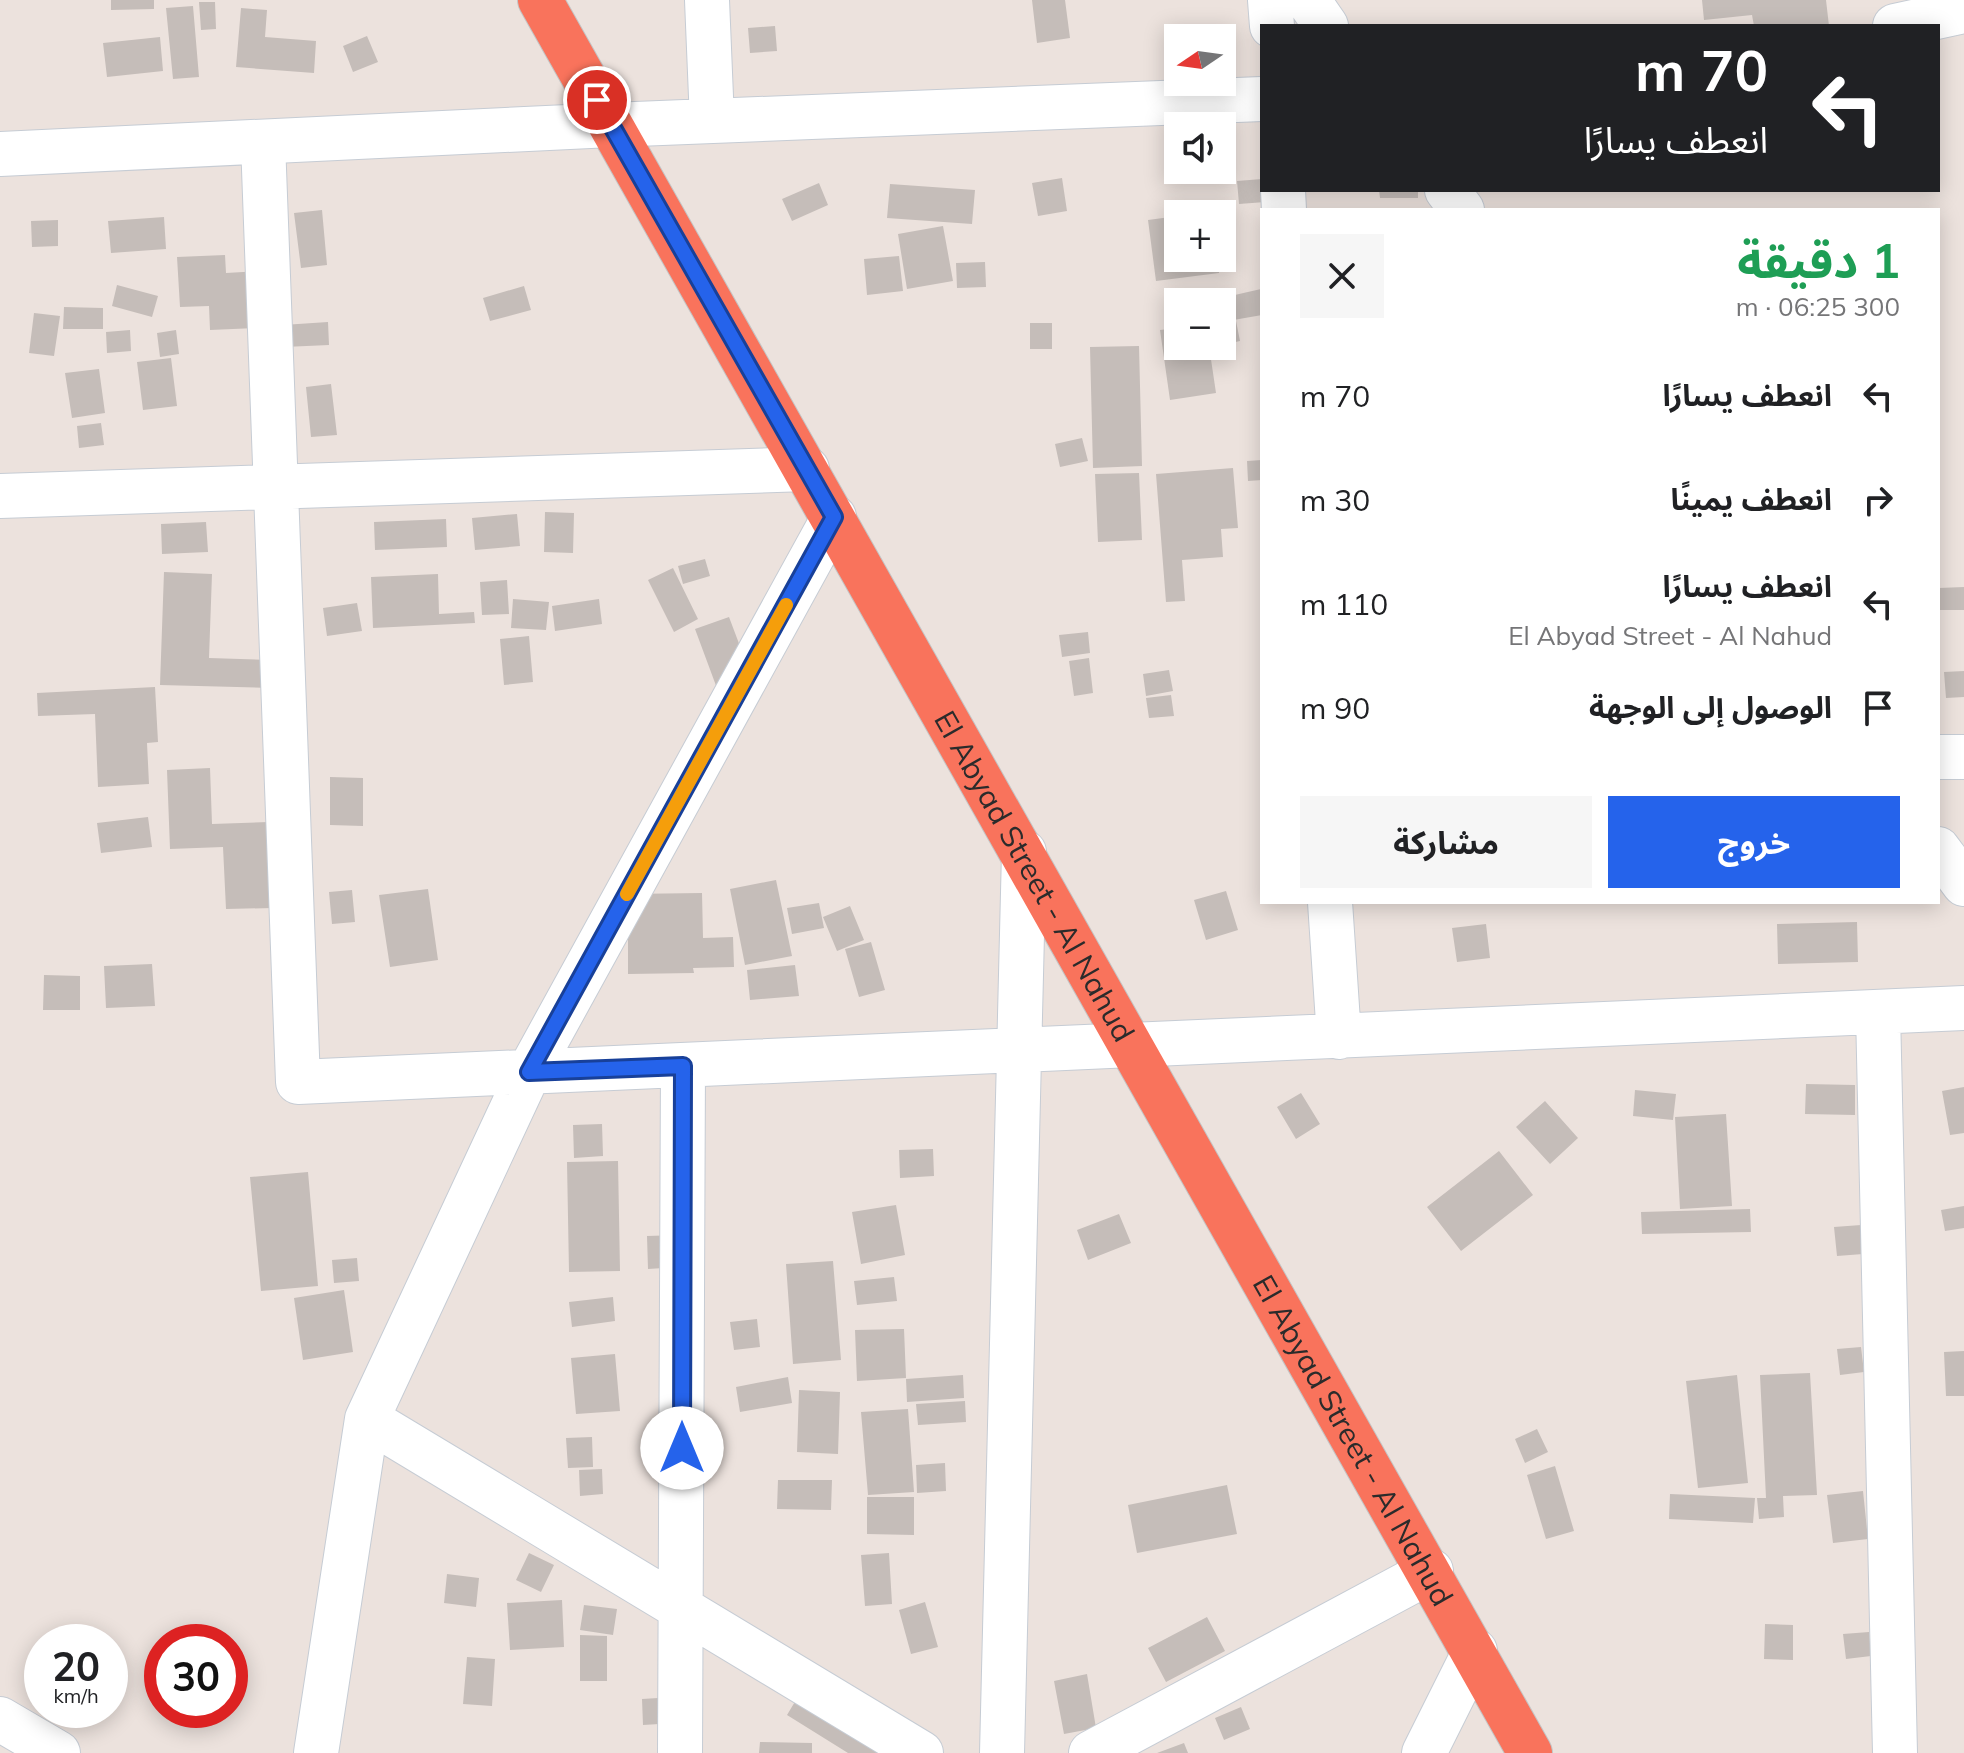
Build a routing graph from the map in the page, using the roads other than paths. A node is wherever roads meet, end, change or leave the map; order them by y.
1 (540, 0) edge
2 (707, 0) edge
3 (1270, 0) edge
4 (1308, 0) edge
5 (1884, 0) edge
6 (1964, 11) edge
7 (1272, 24) edge
8 (1325, 24) edge
9 (1885, 24) edge
10 (1904, 24) edge
11 (1260, 99) edge
12 (712, 121) junction
13 (611, 125) junction
14 (263, 142) junction
15 (0, 154) edge
16 (807, 469) junction
17 (276, 486) junction
18 (0, 496) edge
19 (834, 517) junction
20 (1940, 757) edge
21 (1964, 757) edge
22 (1024, 852) junction
23 (1940, 852) edge
24 (1964, 884) edge
25 (1330, 904) edge
26 (1964, 1008) edge
27 (1878, 1012) junction
28 (1339, 1037) junction
29 (1134, 1046) junction
30 (1019, 1052) junction
31 (683, 1066) junction
32 (529, 1072) junction
33 (367, 1419) junction
34 (1431, 1571) junction
35 (681, 1608) junction
36 (1475, 1651) junction
37 (0, 1719) edge
38 (58, 1753) edge
39 (316, 1753) edge
40 (680, 1753) edge
41 (921, 1753) edge
42 (1002, 1753) edge
43 (1091, 1753) edge
44 (1424, 1753) edge
45 (1530, 1753) edge
46 (1895, 1753) edge

1 - 13 highway, El Abyad Street - Al Nahud
2 - 12 street
3 - 7 street
4 - 8 street
5 - 9 street
6 - 10 street
11 - 12 street
12 - 13 street
13 - 14 street
13 - 16 highway, El Abyad Street - Al Nahud
14 - 15 street
14 - 17 street
16 - 17 street
16 - 19 highway, El Abyad Street - Al Nahud
17 - 18 street
17 - 32 street
19 - 22 highway, El Abyad Street - Al Nahud
19 - 32 street
20 - 21 street
22 - 29 highway, El Abyad Street - Al Nahud
22 - 30 street
23 - 24 street
25 - 28 street
26 - 27 street
27 - 28 street
27 - 46 street
28 - 29 street
29 - 30 street
29 - 34 highway, El Abyad Street - Al Nahud
30 - 31 street
30 - 42 street
31 - 32 street
31 - 35 street
32 - 33 street
33 - 35 street
33 - 39 street
34 - 36 highway, El Abyad Street - Al Nahud
34 - 43 street
35 - 40 street
35 - 41 street
36 - 44 street
36 - 45 highway, El Abyad Street - Al Nahud
37 - 38 street

